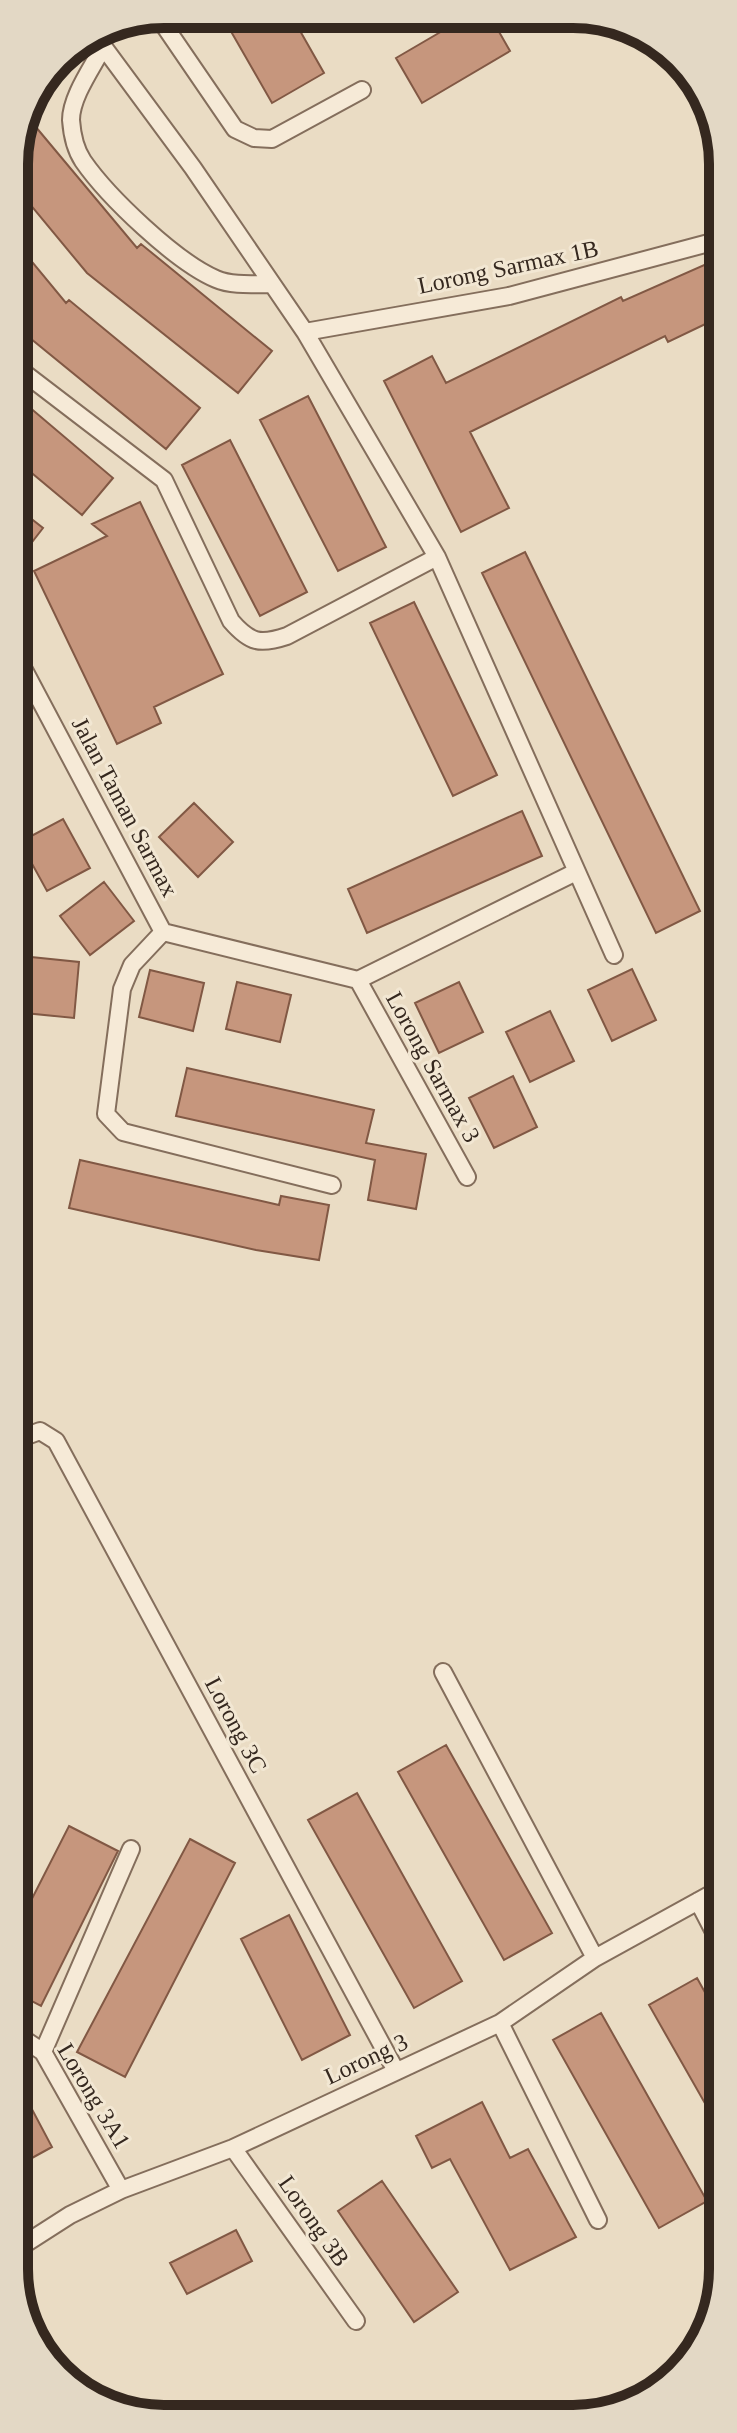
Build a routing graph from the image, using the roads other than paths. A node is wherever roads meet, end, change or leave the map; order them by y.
1 (166, 28) edge
2 (100, 44) edge
3 (96, 46) edge
4 (362, 90) dead end
5 (709, 243) edge
6 (270, 284) junction
7 (305, 332) junction
8 (28, 376) edge
9 (437, 557) junction
10 (28, 678) edge
11 (576, 872) junction
12 (163, 932) junction
13 (614, 955) dead end
14 (358, 980) junction
15 (467, 1177) dead end
16 (332, 1185) dead end
17 (28, 1436) edge
18 (443, 1672) dead end
19 (131, 1849) dead end
20 (709, 1895) edge
21 (698, 1901) junction
22 (709, 1922) edge
23 (595, 1958) junction
24 (500, 2023) junction
25 (28, 2042) edge
26 (43, 2052) junction
27 (396, 2071) junction
28 (233, 2148) junction
29 (121, 2190) junction
30 (598, 2220) dead end
31 (28, 2242) edge
32 (356, 2321) dead end

1 - 4 street
2 - 6 street
3 - 6 street
5 - 7 street, Lorong Sarmax 1B
6 - 7 street
7 - 9 street
8 - 9 street
9 - 11 street
10 - 12 street, Jalan Taman Sarmax
11 - 13 street
11 - 14 street
12 - 14 street, Jalan Taman Sarmax
12 - 16 street
14 - 15 street, Lorong Sarmax 3
17 - 27 street, Lorong 3C
18 - 23 street
19 - 26 street
20 - 21 street, Lorong 3
21 - 22 street
21 - 23 street, Lorong 3
23 - 24 street, Lorong 3
24 - 27 street, Lorong 3
24 - 30 street
25 - 26 street, Lorong 3A1
26 - 29 street, Lorong 3A1
27 - 28 street, Lorong 3
28 - 29 street, Lorong 3
28 - 32 street, Lorong 3B
29 - 31 street, Lorong 3

